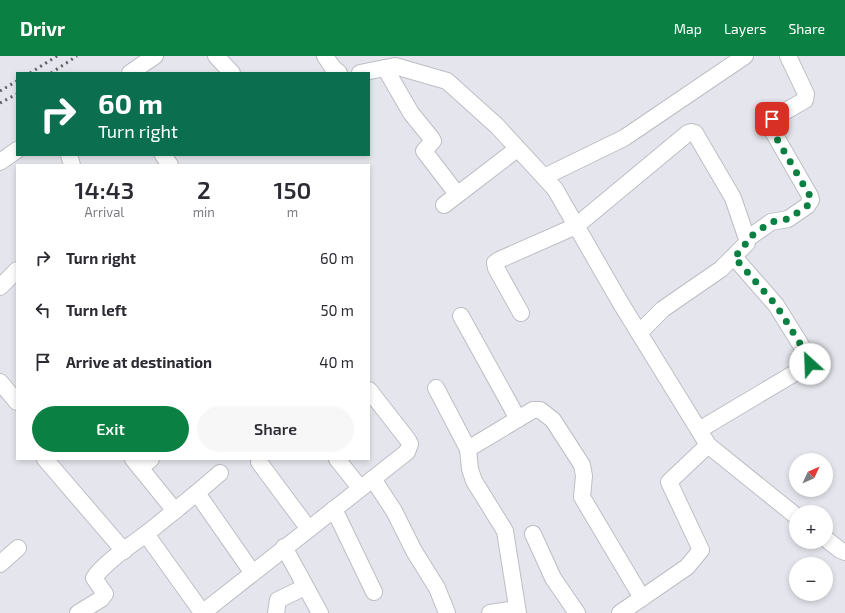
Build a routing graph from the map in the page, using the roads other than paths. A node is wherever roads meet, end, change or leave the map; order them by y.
1 (155, 56) edge
2 (216, 56) edge
3 (325, 56) edge
4 (745, 56) edge
5 (788, 56) edge
6 (386, 68) junction
7 (131, 72) edge
8 (231, 72) edge
9 (338, 72) edge
10 (365, 72) edge
11 (517, 149) junction
12 (16, 151) edge
13 (0, 162) edge
14 (544, 177) junction
15 (457, 194) junction
16 (444, 205) dead end
17 (576, 226) junction
18 (747, 239) junction
19 (734, 257) junction
20 (16, 271) edge
21 (0, 287) edge
22 (521, 313) dead end
23 (461, 316) dead end
24 (639, 333) junction
25 (0, 382) edge
26 (436, 388) dead end
27 (370, 391) edge
28 (16, 401) edge
29 (518, 419) junction
30 (699, 430) junction
31 (708, 445) junction
32 (468, 449) junction
33 (46, 460) edge
34 (338, 460) edge
35 (141, 462) edge
36 (259, 462) dead end
37 (220, 473) dead end
38 (366, 483) junction
39 (197, 493) junction
40 (334, 509) junction
41 (789, 510) edge
42 (175, 511) junction
43 (308, 528) junction
44 (146, 534) junction
45 (533, 534) dead end
46 (833, 544) edge
47 (284, 547) junction
48 (18, 548) dead end
49 (124, 551) junction
50 (845, 552) edge
51 (0, 564) edge
52 (252, 572) junction
53 (305, 587) junction
54 (374, 592) dead end
55 (642, 598) junction
56 (78, 613) edge
57 (276, 613) edge
58 (320, 613) edge
59 (447, 613) edge
60 (490, 613) edge
61 (516, 613) edge
62 (578, 613) edge
63 (620, 613) edge

1 - 7 street
2 - 8 street
3 - 9 street
4 - 14 street
5 - 18 street
6 - 10 street
6 - 11 street
6 - 15 street
11 - 14 street
11 - 15 street
12 - 13 street
14 - 17 street
15 - 16 street
17 - 18 street
17 - 22 street
17 - 24 street
18 - 19 street
19 - 24 street
19 - 30 street
20 - 21 street
23 - 29 street
24 - 30 street
25 - 28 street
26 - 32 street
27 - 38 street
29 - 32 street
29 - 55 street
30 - 31 street
31 - 41 street
31 - 55 street
32 - 61 street
33 - 49 street
34 - 38 street
35 - 42 street
36 - 43 street
37 - 39 street
38 - 40 street
38 - 59 street
39 - 42 street
39 - 52 street
40 - 43 street
40 - 54 street
42 - 44 street
43 - 47 street
44 - 49 street
44 - 52 street
45 - 62 street
46 - 50 street
47 - 52 street
47 - 53 street
48 - 51 street
49 - 56 street
53 - 57 street
53 - 58 street
55 - 63 street
60 - 61 street

